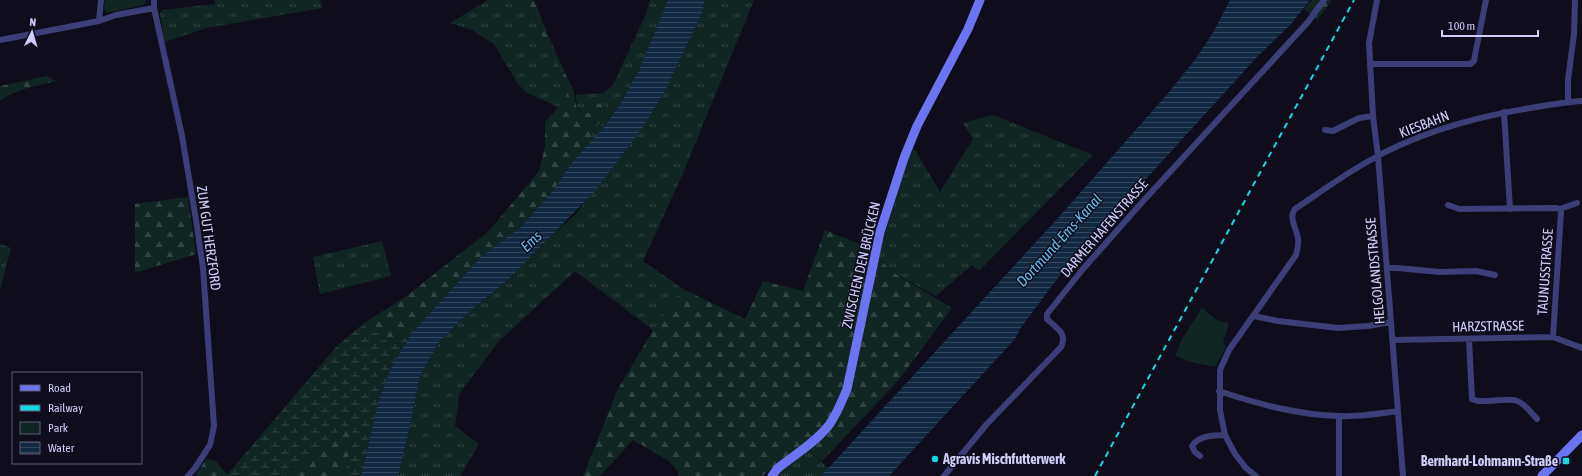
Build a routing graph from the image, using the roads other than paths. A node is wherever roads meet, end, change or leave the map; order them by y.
1 (101, 0) edge
2 (154, 0) edge
3 (980, 0) edge
4 (1324, 0) edge
5 (1377, 0) edge
6 (1486, 0) edge
7 (1575, 0) edge
8 (154, 8) junction
9 (99, 21) junction
10 (0, 40) edge
11 (1371, 64) junction
12 (1582, 101) edge
13 (1568, 102) junction
14 (1504, 112) junction
15 (1373, 116) junction
16 (1325, 130) dead end
17 (1378, 156) junction
18 (1576, 203) dead end
19 (1448, 205) dead end
20 (1510, 209) junction
21 (1560, 209) junction
22 (1386, 268) junction
23 (1495, 275) dead end
24 (1254, 316) junction
25 (1391, 322) junction
26 (1553, 337) junction
27 (1469, 338) junction
28 (1392, 340) junction
29 (1582, 348) edge
30 (1219, 391) junction
31 (1397, 411) junction
32 (1339, 416) junction
33 (1537, 419) dead end
34 (1225, 435) junction
35 (1582, 435) edge
36 (1200, 456) dead end
37 (1546, 474) edge
38 (188, 476) edge
39 (772, 476) edge
40 (944, 476) edge
41 (1256, 476) edge
42 (1339, 476) edge
43 (1403, 476) edge

1 - 9 street
2 - 8 street, ZUM GUT HERZFORD
3 - 39 street, ZWISCHEN DEN BRÜCKEN
4 - 40 street, DARMER HAFENSTRASSE
5 - 11 street, HELGOLANDSTRASSE
6 - 11 street
7 - 13 street
8 - 9 street
8 - 38 street, ZUM GUT HERZFORD
9 - 10 street
11 - 15 street, HELGOLANDSTRASSE
12 - 13 street, KIESBAHN
13 - 14 street, KIESBAHN
14 - 17 street, KIESBAHN
14 - 20 street
15 - 16 street
15 - 17 street, HELGOLANDSTRASSE
17 - 22 street, HELGOLANDSTRASSE
17 - 24 street, KIESBAHN
18 - 21 street
19 - 20 street
20 - 21 street
21 - 26 street, TAUNUSSTRASSE
22 - 23 street
22 - 25 street, HELGOLANDSTRASSE
24 - 25 street
24 - 30 street
25 - 28 street, HELGOLANDSTRASSE
26 - 27 street, HARZSTRASSE
26 - 29 street, HARZSTRASSE
27 - 28 street, HARZSTRASSE
27 - 33 street
28 - 31 street, HELGOLANDSTRASSE
30 - 32 street
30 - 34 street
31 - 32 street
31 - 43 street, HELGOLANDSTRASSE
32 - 42 street
34 - 36 street
34 - 41 street
35 - 37 street

